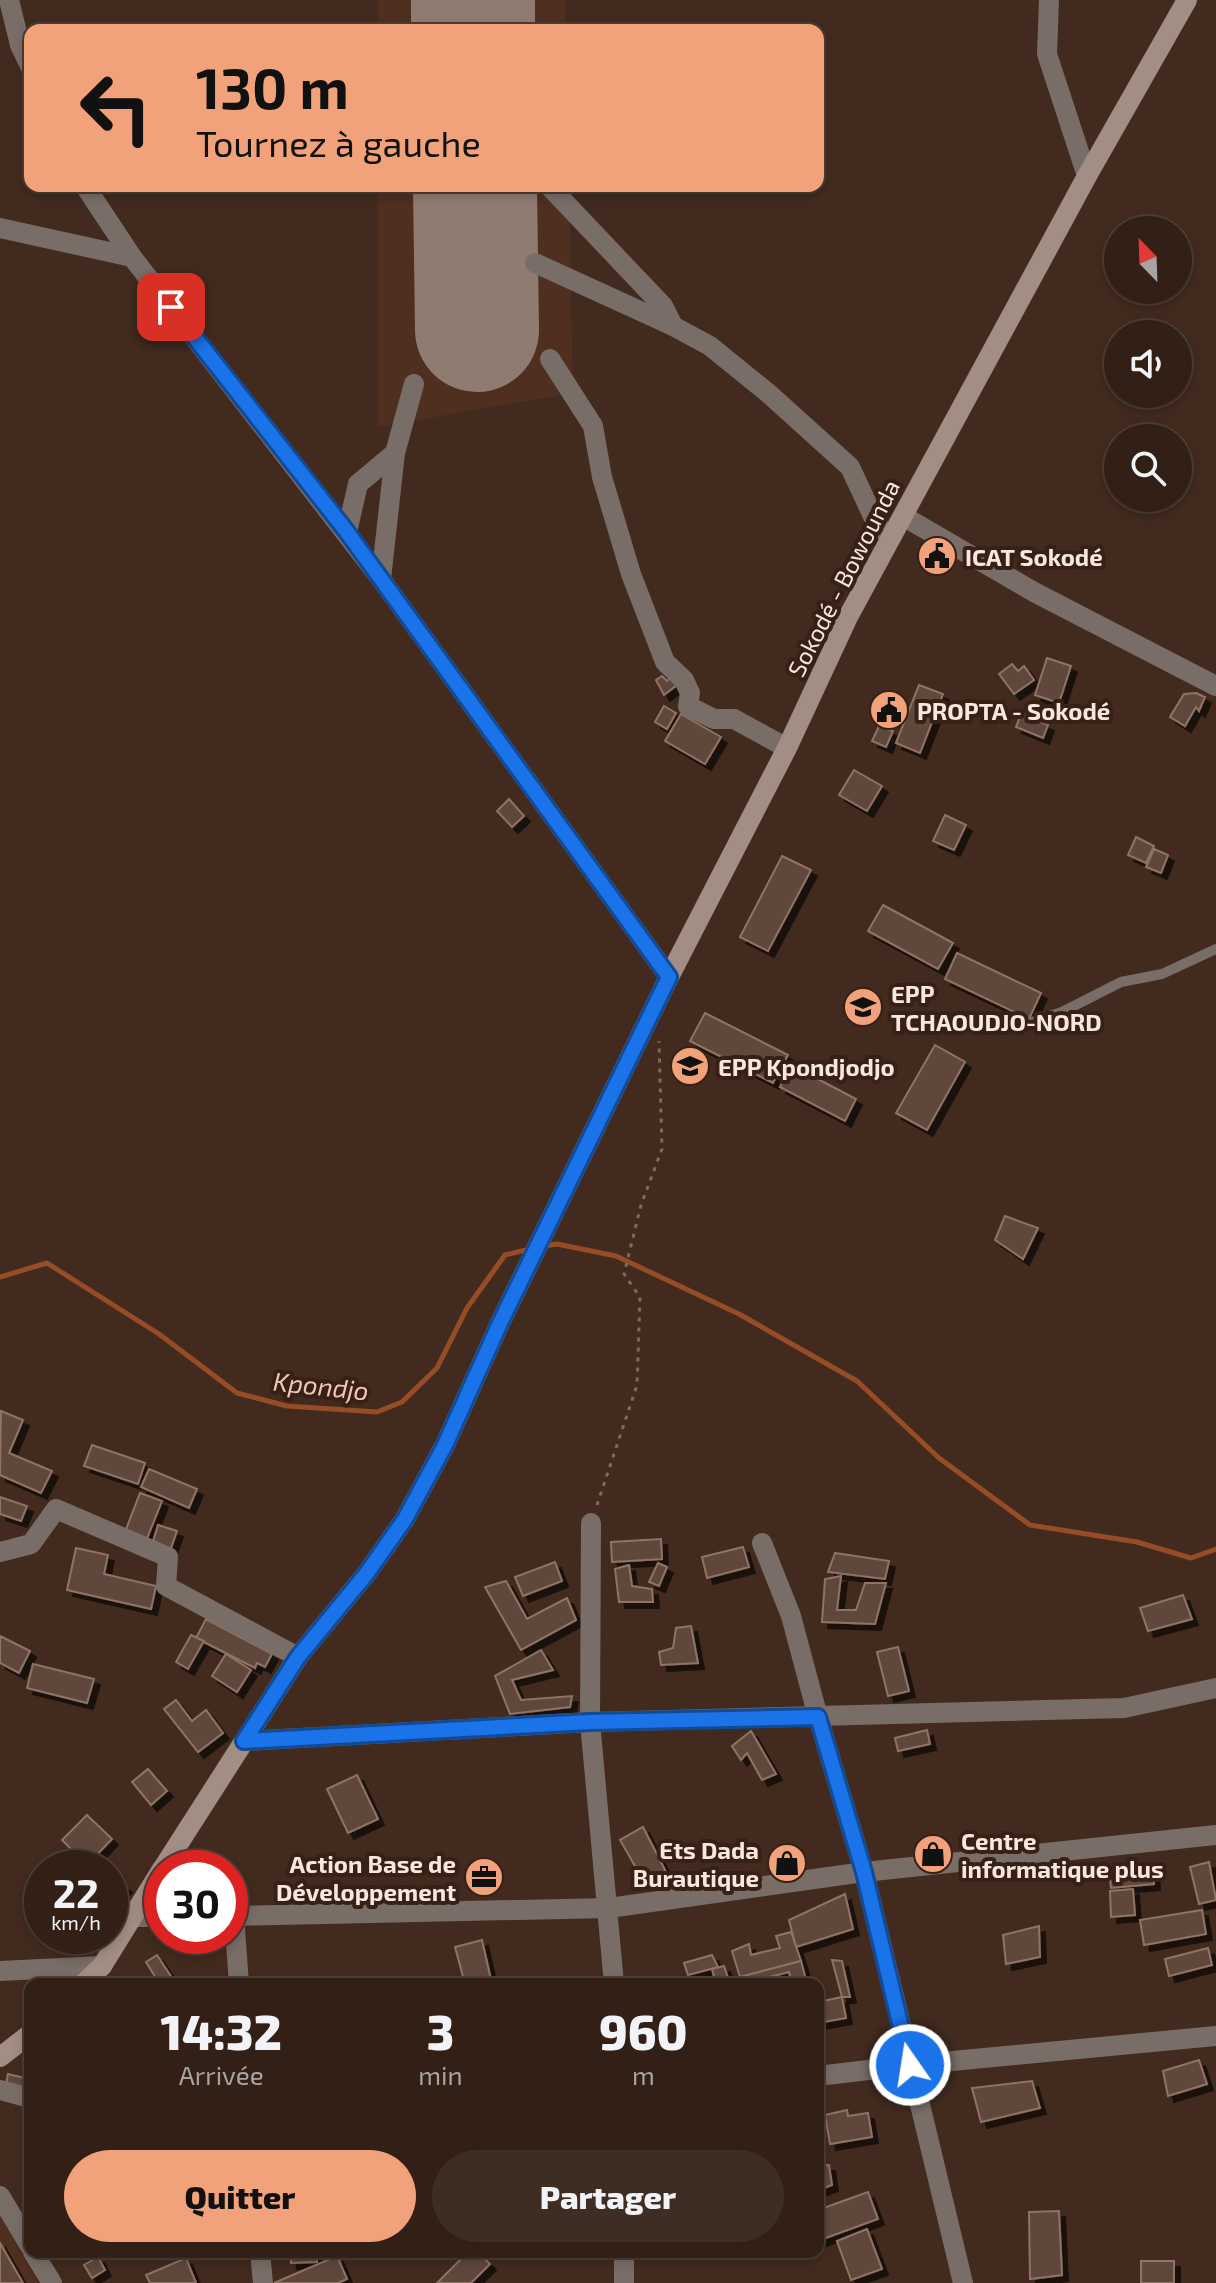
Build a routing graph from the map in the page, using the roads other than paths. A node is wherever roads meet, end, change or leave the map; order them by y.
1 (9, 0) edge
2 (1049, 0) edge
3 (1187, 0) edge
4 (24, 53) edge
5 (1087, 176) junction
6 (89, 192) edge
7 (555, 192) edge
8 (0, 228) edge
9 (132, 257) junction
10 (535, 263) dead end
11 (673, 326) junction
12 (550, 359) dead end
13 (414, 384) dead end
14 (395, 453) junction
15 (903, 516) junction
16 (347, 532) junction
17 (892, 536) junction
18 (381, 579) junction
19 (1216, 686) edge
20 (787, 748) junction
21 (1216, 949) edge
22 (669, 977) junction
23 (948, 1028) dead end
24 (591, 1523) road end
25 (762, 1543) dead end
26 (0, 1552) edge
27 (298, 1657) junction
28 (1216, 1688) edge
29 (818, 1717) junction
30 (590, 1722) junction
31 (244, 1741) junction
32 (1216, 1835) edge
33 (174, 1850) edge
34 (864, 1872) junction
35 (144, 1897) edge
36 (609, 1908) junction
37 (248, 1916) edge
38 (132, 1917) junction
39 (144, 1917) edge
40 (236, 1954) edge
41 (102, 1966) junction
42 (0, 1971) edge
43 (89, 1978) edge
44 (238, 1978) edge
45 (614, 1978) edge
46 (1216, 2036) edge
47 (24, 2039) edge
48 (0, 2057) edge
49 (910, 2065) junction
50 (824, 2075) edge
51 (0, 2090) edge
52 (24, 2096) edge
53 (0, 2196) edge
54 (24, 2236) edge
55 (37, 2258) edge
56 (261, 2258) edge
57 (624, 2258) edge
58 (52, 2283) edge
59 (263, 2283) edge
60 (624, 2283) edge
61 (963, 2283) edge

1 - 4 street
2 - 5 street
3 - 5 main road, Sokodé - Bowounda
5 - 15 main road, Sokodé - Bowounda
6 - 9 street
7 - 11 street
8 - 9 street
9 - 16 street
10 - 11 street
11 - 17 street
12 - 20 street
13 - 14 street
14 - 16 street
14 - 18 street
15 - 17 main road, Sokodé - Bowounda
15 - 19 street
16 - 18 street
17 - 20 main road, Sokodé - Bowounda
18 - 22 street
20 - 22 main road, Sokodé - Bowounda
21 - 23 lane
22 - 27 main road, Sokodé - Bowounda
24 - 30 street
25 - 29 street
26 - 27 street
27 - 31 main road, Sokodé - Bowounda
28 - 29 street
29 - 30 street
29 - 34 street
30 - 31 street
30 - 36 street
31 - 33 main road, Sokodé - Bowounda
32 - 34 street
34 - 36 street
34 - 49 street
35 - 38 main road, Sokodé - Bowounda
36 - 37 street
36 - 45 street
38 - 39 street
38 - 41 main road, Sokodé - Bowounda
40 - 44 street
41 - 42 street
41 - 43 main road, Sokodé - Bowounda
46 - 49 street
47 - 48 main road
49 - 50 street
49 - 61 street
51 - 52 street
53 - 54 street
55 - 58 street
56 - 59 street
57 - 60 street

